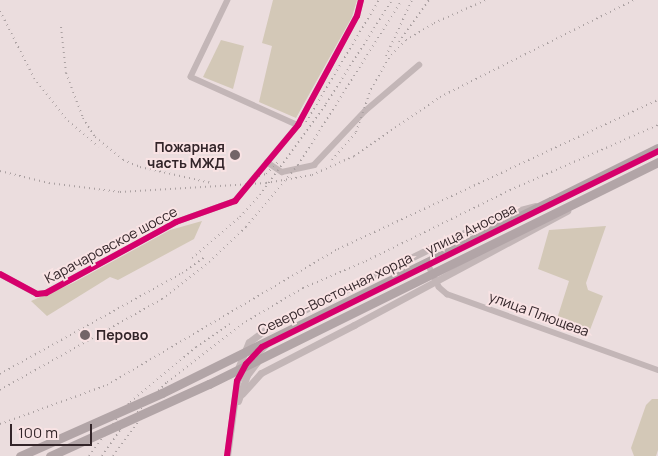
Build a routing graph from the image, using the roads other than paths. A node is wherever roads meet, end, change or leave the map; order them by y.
1 (228, 0) edge
2 (361, 0) edge
3 (419, 65) dead end
4 (298, 125) junction
5 (658, 150) edge
6 (267, 162) junction
7 (658, 162) edge
8 (585, 198) junction
9 (551, 201) junction
10 (428, 264) junction
11 (432, 272) junction
12 (0, 274) edge
13 (658, 370) edge
14 (237, 381) junction
15 (239, 398) junction
16 (236, 406) junction
17 (20, 456) edge
18 (50, 456) edge
19 (227, 456) edge

1 - 4 street
2 - 4 street, Карачаровское шоссе
3 - 6 street
4 - 6 street, Карачаровское шоссе
5 - 9 main road, Северо-Восточная хорда
5 - 10 street, улица Аносова
6 - 12 street, Карачаровское шоссе
7 - 8 main road, Северо-Восточная хорда, bridge
7 - 11 street, улица Аносова
8 - 15 street, bridge
8 - 18 main road, Северо-Восточная хорда, bridge
9 - 14 street, bridge
9 - 17 main road, Северо-Восточная хорда, bridge
10 - 11 street, улица Плющева
10 - 14 street, улица Аносова
11 - 13 street, улица Плющева
11 - 15 street, улица Аносова
14 - 16 street
15 - 16 street, улица Аносова
16 - 19 street

